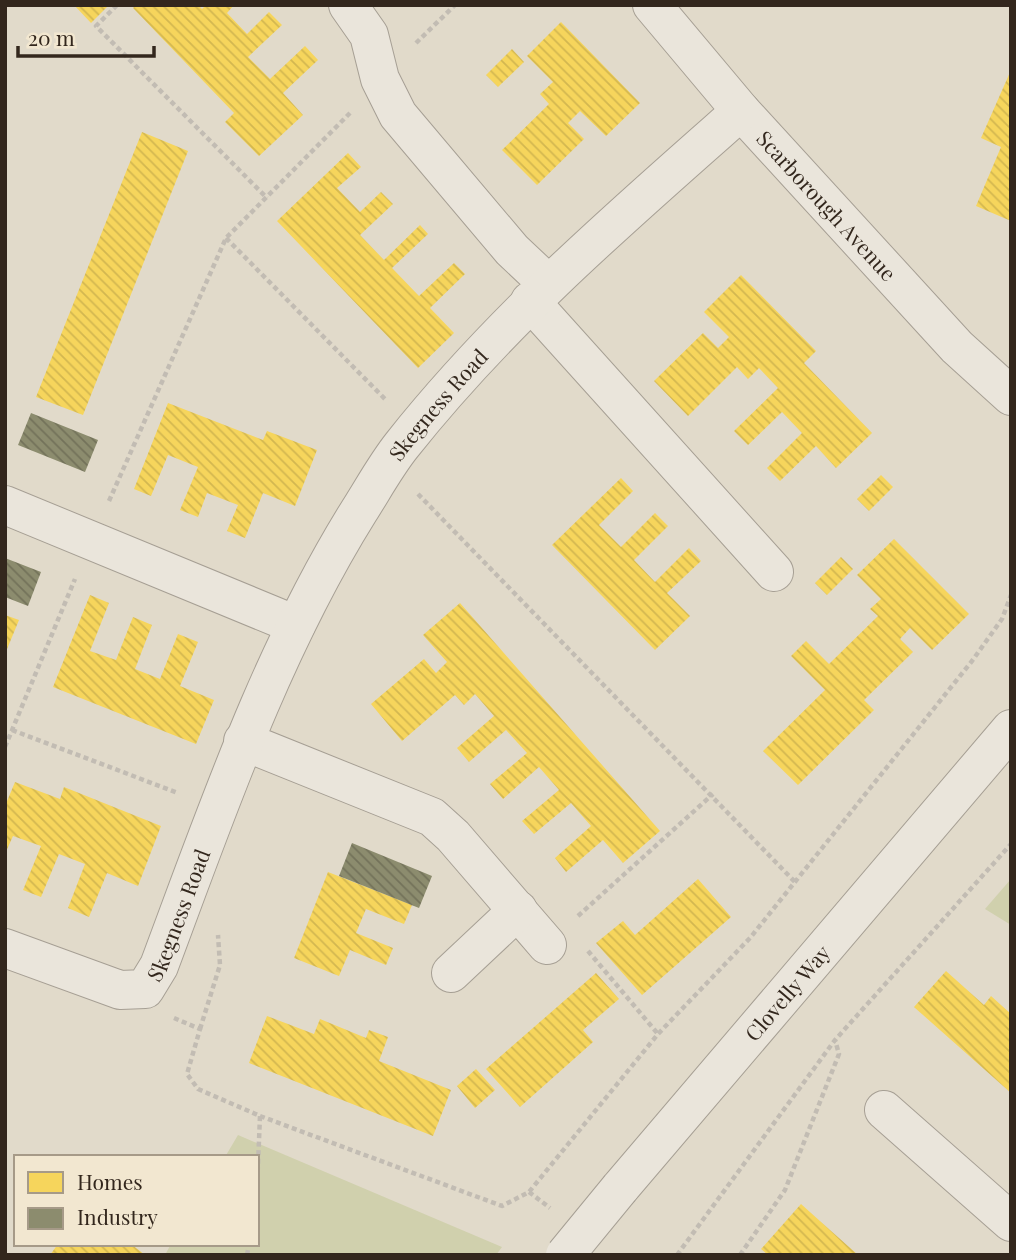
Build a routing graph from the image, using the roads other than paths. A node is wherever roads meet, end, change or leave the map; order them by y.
1 (348, 5) edge
2 (652, 5) edge
3 (740, 111) junction
4 (539, 293) junction
5 (1011, 396) edge
6 (5, 505) edge
7 (774, 572) dead end
8 (296, 625) junction
9 (1011, 729) edge
10 (243, 741) junction
11 (518, 910) junction
12 (557, 935) road end
13 (8, 956) edge
14 (451, 973) dead end
15 (884, 1110) dead end
16 (1011, 1222) edge
17 (565, 1255) edge

1 - 4 street
2 - 3 street, Scarborough Avenue
3 - 4 street, Skegness Road
3 - 5 street, Scarborough Avenue
4 - 7 street
4 - 8 street, Skegness Road
6 - 8 street
8 - 10 street, Skegness Road
9 - 17 street, Clovelly Way, bridge
10 - 11 street
10 - 13 street, Skegness Road
11 - 12 street
11 - 14 street
15 - 16 street

